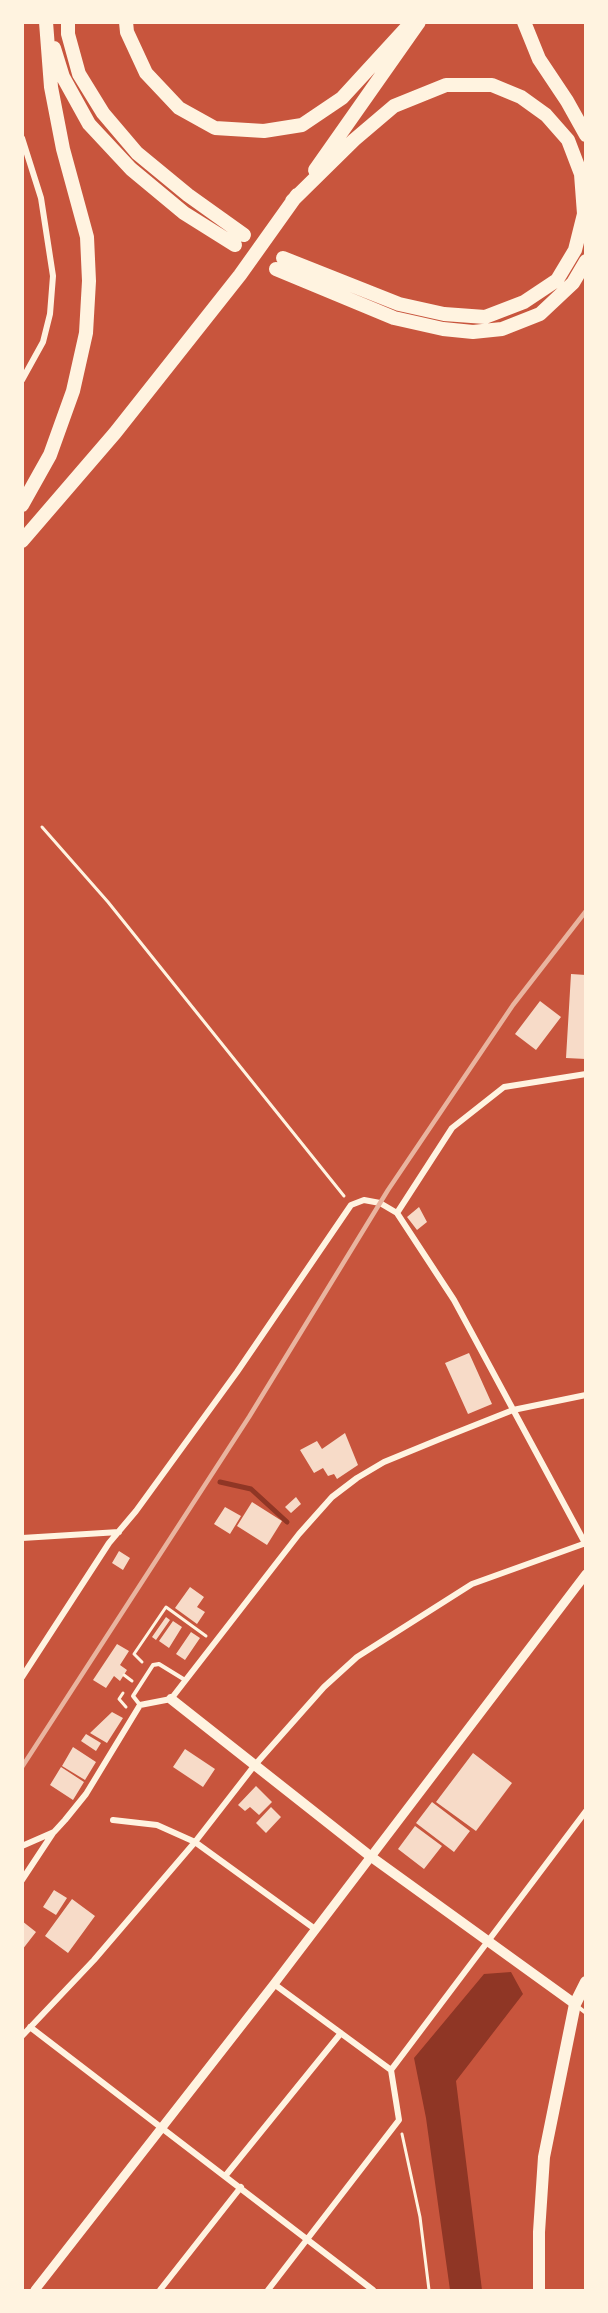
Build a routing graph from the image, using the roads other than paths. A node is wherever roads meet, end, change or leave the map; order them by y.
1 (68, 22) edge
2 (126, 22) edge
3 (411, 22) edge
4 (419, 22) edge
5 (524, 22) edge
6 (46, 23) edge
7 (585, 135) edge
8 (22, 138) edge
9 (292, 201) junction
10 (585, 261) edge
11 (22, 380) edge
12 (22, 505) edge
13 (22, 541) edge
14 (585, 1074) edge
15 (397, 1214) junction
16 (585, 1395) edge
17 (513, 1410) junction
18 (120, 1532) junction
19 (22, 1538) edge
20 (585, 1543) edge
21 (585, 1574) edge
22 (22, 1677) edge
23 (184, 1680) junction
24 (171, 1699) junction
25 (140, 1705) junction
26 (254, 1766) junction
27 (585, 1811) edge
28 (113, 1820) dead end
29 (54, 1832) junction
30 (195, 1842) junction
31 (22, 1846) edge
32 (370, 1856) junction
33 (22, 1880) edge
34 (315, 1929) junction
35 (487, 1940) junction
36 (585, 1982) edge
37 (274, 1984) junction
38 (575, 2004) junction
39 (585, 2013) edge
40 (30, 2027) junction
41 (340, 2033) junction
42 (22, 2036) edge
43 (391, 2070) junction
44 (163, 2127) junction
45 (226, 2175) junction
46 (241, 2187) junction
47 (307, 2238) junction
48 (35, 2290) edge
49 (160, 2290) edge
50 (268, 2290) edge
51 (373, 2290) edge
52 (539, 2290) edge

1 - 6 highway
2 - 3 highway
4 - 9 highway
5 - 7 highway
6 - 12 highway
8 - 11 street
9 - 10 highway
9 - 13 highway
14 - 15 street
15 - 17 street
15 - 18 street
16 - 17 street
17 - 20 street
17 - 23 street
18 - 19 street
18 - 22 street
20 - 26 street
21 - 32 street
23 - 24 street
23 - 25 lane
24 - 25 street
24 - 26 main road
25 - 29 street
26 - 30 street
26 - 32 main road
27 - 35 street
28 - 30 street
29 - 31 street
29 - 33 street
30 - 34 street
30 - 40 street
32 - 34 street
32 - 35 main road
34 - 37 street
35 - 38 main road
35 - 43 street
36 - 38 highway
37 - 41 street
37 - 44 street
38 - 39 lane
38 - 52 highway
40 - 42 street
40 - 44 street
41 - 43 street
41 - 45 street
43 - 47 street
44 - 45 street
44 - 48 street
45 - 46 street
46 - 47 street
46 - 49 street
47 - 50 street
47 - 51 street

